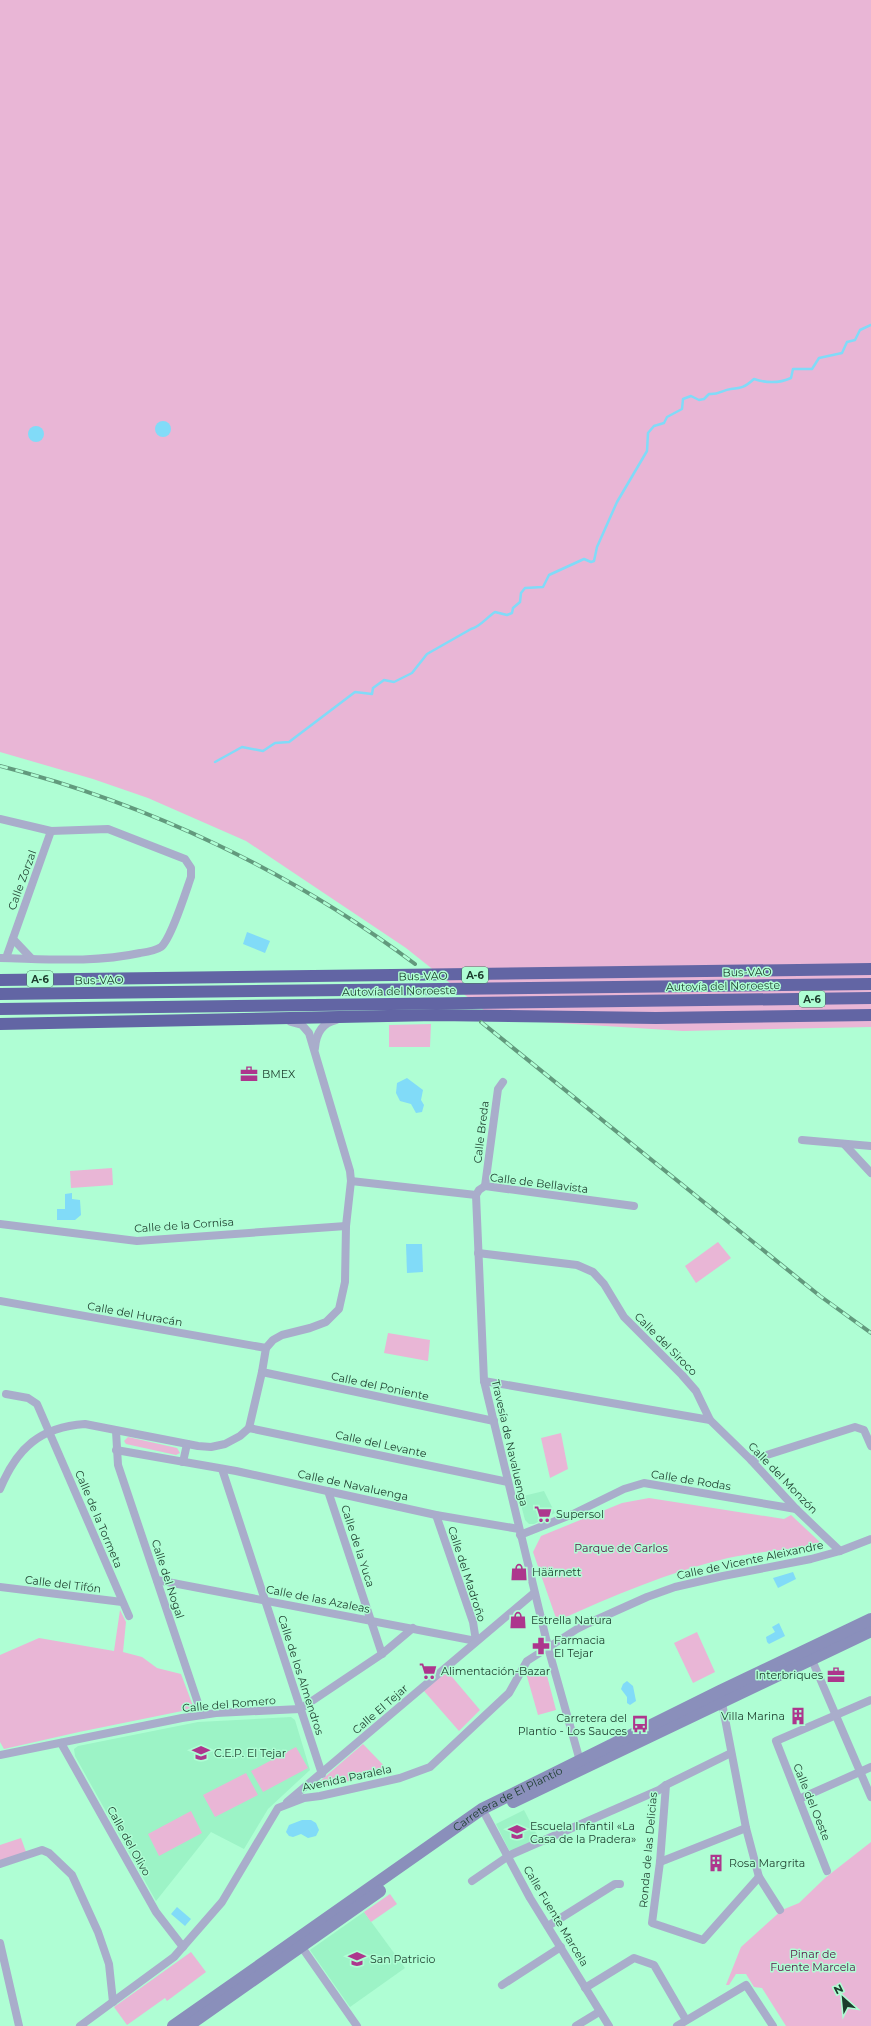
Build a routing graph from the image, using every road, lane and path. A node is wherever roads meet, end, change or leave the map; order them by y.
1 (0, 818) edge
2 (52, 831) junction
3 (13, 939) junction
4 (3, 958) edge
5 (31, 958) junction
6 (871, 970) edge
7 (0, 972) edge
8 (80, 979) junction
9 (0, 980) edge
10 (871, 984) edge
11 (0, 994) edge
12 (871, 998) edge
13 (533, 1002) junction
14 (0, 1009) edge
15 (871, 1013) edge
16 (365, 1016) junction
17 (200, 1020) junction
18 (0, 1024) edge
19 (315, 1052) junction
20 (504, 1082) dead end
21 (802, 1140) dead end
22 (845, 1145) junction
23 (871, 1146) edge
24 (871, 1173) edge
25 (351, 1180) junction
26 (486, 1186) junction
27 (476, 1195) junction
28 (634, 1206) dead end
29 (0, 1224) edge
30 (346, 1226) junction
31 (478, 1253) junction
32 (0, 1301) edge
33 (266, 1348) junction
34 (262, 1372) junction
35 (484, 1380) junction
36 (6, 1394) dead end
37 (710, 1420) junction
38 (494, 1421) junction
39 (250, 1428) junction
40 (116, 1430) junction
41 (49, 1431) junction
42 (187, 1444) junction
43 (871, 1446) edge
44 (116, 1450) junction
45 (751, 1460) junction
46 (184, 1462) junction
47 (222, 1469) junction
48 (508, 1482) junction
49 (1, 1485) edge
50 (328, 1491) junction
51 (796, 1509) junction
52 (436, 1515) junction
53 (520, 1532) junction
54 (871, 1539) edge
55 (840, 1551) junction
56 (157, 1580) junction
57 (0, 1587) edge
58 (534, 1593) junction
59 (264, 1600) junction
60 (122, 1602) junction
61 (128, 1616) dead end
62 (871, 1619) edge
63 (371, 1620) junction
64 (414, 1628) junction
65 (871, 1631) edge
66 (476, 1641) junction
67 (549, 1648) junction
68 (382, 1654) junction
69 (812, 1660) junction
70 (871, 1700) edge
71 (722, 1704) junction
72 (300, 1709) junction
73 (202, 1715) junction
74 (836, 1715) junction
75 (61, 1743) junction
76 (731, 1753) junction
77 (0, 1755) edge
78 (580, 1761) junction
79 (871, 1767) edge
80 (860, 1772) junction
81 (322, 1774) junction
82 (314, 1780) junction
83 (666, 1785) junction
84 (320, 1796) junction
85 (871, 1797) edge
86 (799, 1799) junction
87 (278, 1808) junction
88 (486, 1816) junction
89 (746, 1828) junction
90 (508, 1856) junction
91 (660, 1862) junction
92 (0, 1864) edge
93 (827, 1871) dead end
94 (759, 1877) junction
95 (472, 1881) dead end
96 (620, 1884) dead end
97 (780, 1910) dead end
98 (548, 1926) junction
99 (0, 1943) edge
100 (301, 1946) junction
101 (183, 1947) junction
102 (561, 1947) junction
103 (7, 1976) junction
104 (0, 1981) edge
105 (502, 1984) dead end
106 (585, 1988) junction
107 (113, 2002) junction
108 (599, 2012) junction
109 (686, 2020) junction
110 (19, 2026) edge
111 (80, 2026) edge
112 (172, 2026) edge
113 (188, 2026) edge
114 (357, 2026) edge
115 (576, 2026) edge
116 (609, 2026) edge
117 (677, 2026) edge
118 (772, 2026) edge

1 - 2 street
2 - 3 street, Calle Zorzal
2 - 5 street
3 - 4 street, Calle Zorzal
3 - 5 street
4 - 5 street
6 - 8 highway, Autovía del Noroeste / A-6
7 - 8 highway
8 - 9 highway, Autovía del Noroeste / A-6
10 - 11 highway, Bus-VAO
12 - 13 highway, Autovía del Noroeste / A-6
13 - 14 highway, Autovía del Noroeste / A-6
13 - 15 highway
15 - 16 highway
16 - 17 highway
16 - 19 street
17 - 18 highway
17 - 19 street
19 - 25 street
20 - 26 street, Calle Breda
21 - 22 street
22 - 23 street
22 - 24 street
25 - 27 street
25 - 30 street
26 - 27 street, Calle de Bellavista
26 - 28 street, Calle de Bellavista
27 - 31 street
29 - 30 street, Calle de la Cornisa
30 - 33 street
31 - 35 street, Travesía de Navaluenga
31 - 37 street, Calle del Siroco
32 - 33 street, Calle del Huracán
33 - 34 street
34 - 38 street, Calle del Poniente
34 - 39 street
35 - 37 street
35 - 38 street, Travesía de Navaluenga
36 - 41 street, Calle de la Tormeta
37 - 45 street, Calle del Monzón
38 - 48 street, Travesía de Navaluenga
39 - 42 street
39 - 48 street, Calle del Levante
40 - 41 street
40 - 42 street
40 - 44 street, Calle del Nogal
41 - 49 street
41 - 60 street, Calle de la Tormeta
42 - 46 street
43 - 45 street
44 - 46 street, Calle de Navaluenga
44 - 56 street, Calle del Nogal
45 - 51 street, Calle del Monzón
46 - 47 street, Calle de Navaluenga
47 - 50 street, Calle de Navaluenga
47 - 59 street, Calle de los Almendros
48 - 53 street, Travesía de Navaluenga
50 - 52 street, Calle de Navaluenga
50 - 63 street, Calle de la Yuca
51 - 53 street, Calle de Rodas
51 - 55 street, Calle del Monzón
52 - 53 street, Calle de Navaluenga
52 - 66 street, Calle del Madroño
53 - 58 street, Travesía de Navaluenga
54 - 55 street, Calle de Vicente Aleixandre
55 - 67 street, Calle de Vicente Aleixandre
56 - 59 street, Calle de las Azaleas
56 - 73 street, Calle del Nogal
57 - 60 street, Calle del Tifón
58 - 66 street, Calle El Tejar
58 - 67 street, Travesía de Navaluenga
59 - 63 street, Calle de las Azaleas
59 - 72 street, Calle de los Almendros
60 - 61 street, Calle de la Tormeta
62 - 78 street, Carretera de El Plantío
63 - 64 street, Calle de las Azaleas
63 - 68 street, Calle de la Yuca
64 - 66 street, Calle de las Azaleas
64 - 68 street
65 - 69 street, Carretera de El Plantío
66 - 81 street, Calle El Tejar
67 - 78 street, Travesía de Navaluenga
67 - 84 street, Avenida Paralela
68 - 72 street
69 - 71 street, Carretera de El Plantío
69 - 74 street
70 - 74 street
71 - 76 street
71 - 88 street, Carretera de El Plantío
72 - 73 street, Calle del Romero
72 - 81 street, Calle de los Almendros
73 - 75 street, Calle del Romero
74 - 80 street
74 - 86 street, Calle del Oeste
75 - 77 street, Calle del Romero
75 - 101 street, Calle del Olivo
76 - 83 street
76 - 89 street
78 - 112 street, Carretera de El Plantío
79 - 80 street
80 - 85 street
80 - 86 street
81 - 82 street, Calle El Tejar
82 - 84 street
82 - 87 street, Calle El Tejar
83 - 90 street
83 - 91 street, Ronda de las Delicias
84 - 87 street, Avenida Paralela
86 - 93 street, Calle del Oeste
87 - 101 street
88 - 90 street, Calle Fuente Marcela
88 - 100 street, Carretera de El Plantío
89 - 91 street
89 - 94 street
90 - 95 street
90 - 98 street, Calle Fuente Marcela
91 - 94 street, Ronda de las Delicias
92 - 107 street
94 - 97 street
96 - 98 street
98 - 102 street, Calle Fuente Marcela
99 - 103 street
100 - 113 street, Carretera de El Plantío
100 - 114 street
101 - 107 street
102 - 105 street
102 - 106 street, Calle Fuente Marcela
103 - 104 street
103 - 110 street
106 - 108 street, Calle Fuente Marcela
106 - 109 street
107 - 111 street
108 - 115 street
108 - 116 street, Calle Fuente Marcela
109 - 117 street
109 - 118 street

